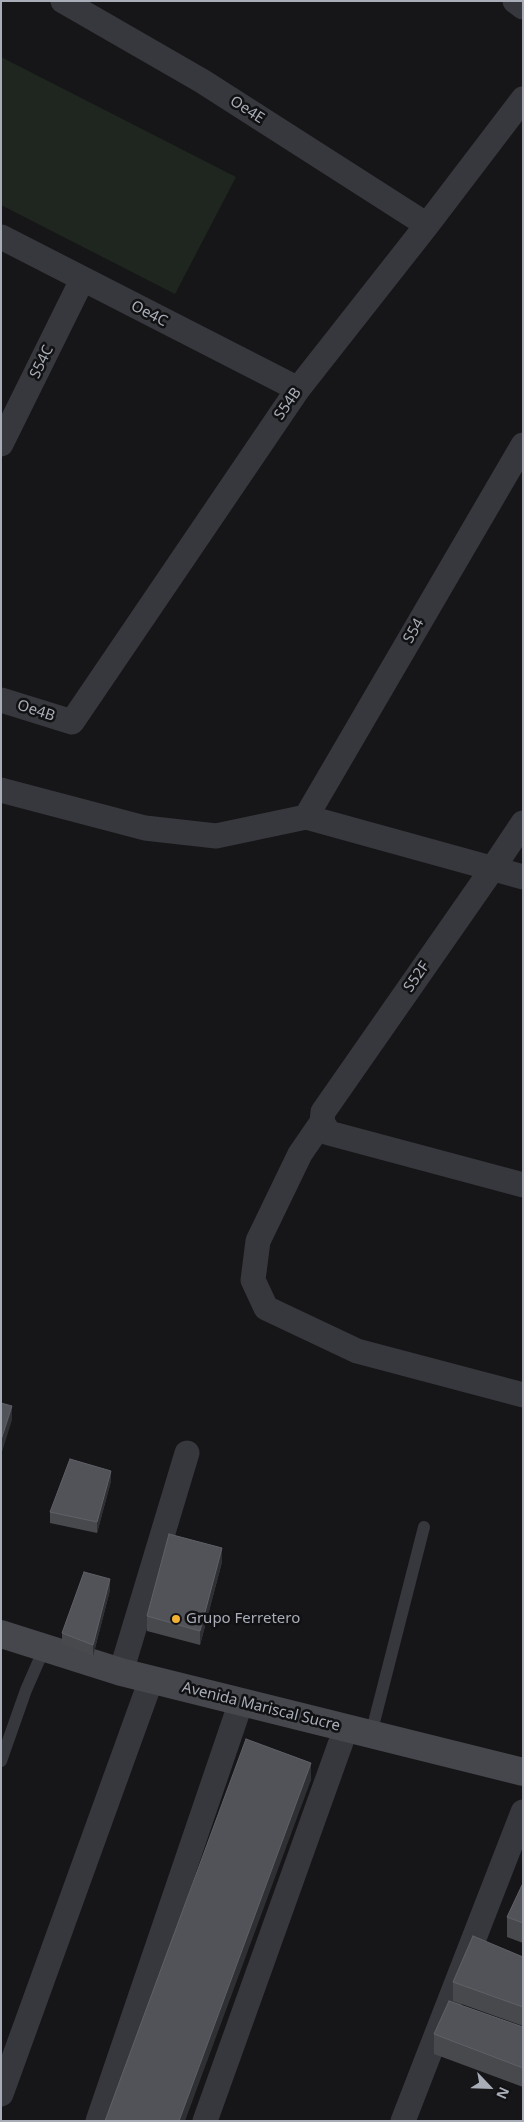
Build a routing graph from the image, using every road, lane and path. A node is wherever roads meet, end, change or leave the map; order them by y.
1 (63, 1) edge
2 (515, 1) edge
3 (523, 7) edge
4 (523, 99) edge
5 (427, 225) junction
6 (1, 237) edge
7 (82, 280) junction
8 (298, 389) junction
9 (1, 444) edge
10 (523, 445) edge
11 (1, 700) edge
12 (72, 722) joint
13 (1, 790) edge
14 (306, 817) junction
15 (523, 823) edge
16 (493, 868) junction
17 (523, 877) edge
18 (326, 1127) junction
19 (523, 1185) edge
20 (523, 1395) edge
21 (187, 1453) dead end
22 (424, 1527) dead end
23 (1, 1634) edge
24 (44, 1649) junction
25 (121, 1672) junction
26 (151, 1680) junction
27 (241, 1702) junction
28 (359, 1731) junction
29 (1, 1761) edge
30 (523, 1772) edge
31 (523, 1812) edge
32 (1, 2094) edge
33 (98, 2121) edge
34 (205, 2121) edge
35 (403, 2121) edge

1 - 5 street, Oe4E
2 - 3 street
4 - 5 street, S54B
5 - 8 street, S54B
6 - 7 street, Oe4C
7 - 8 street, Oe4C
7 - 9 street, S54C
8 - 12 street, S54B
10 - 14 street, S54
11 - 12 street, Oe4B
13 - 14 street
14 - 16 street
15 - 16 street, S52F
16 - 17 street
16 - 18 street, S52F
18 - 19 street
18 - 20 street, S52F
21 - 25 street
22 - 28 lane
23 - 24 main road, Avenida Mariscal Sucre
24 - 25 main road, Avenida Mariscal Sucre
24 - 29 lane
25 - 26 main road, Avenida Mariscal Sucre
26 - 27 main road, Avenida Mariscal Sucre
26 - 32 street
27 - 28 main road, Avenida Mariscal Sucre
27 - 33 street
28 - 30 main road, Avenida Mariscal Sucre
28 - 34 street
31 - 35 street

